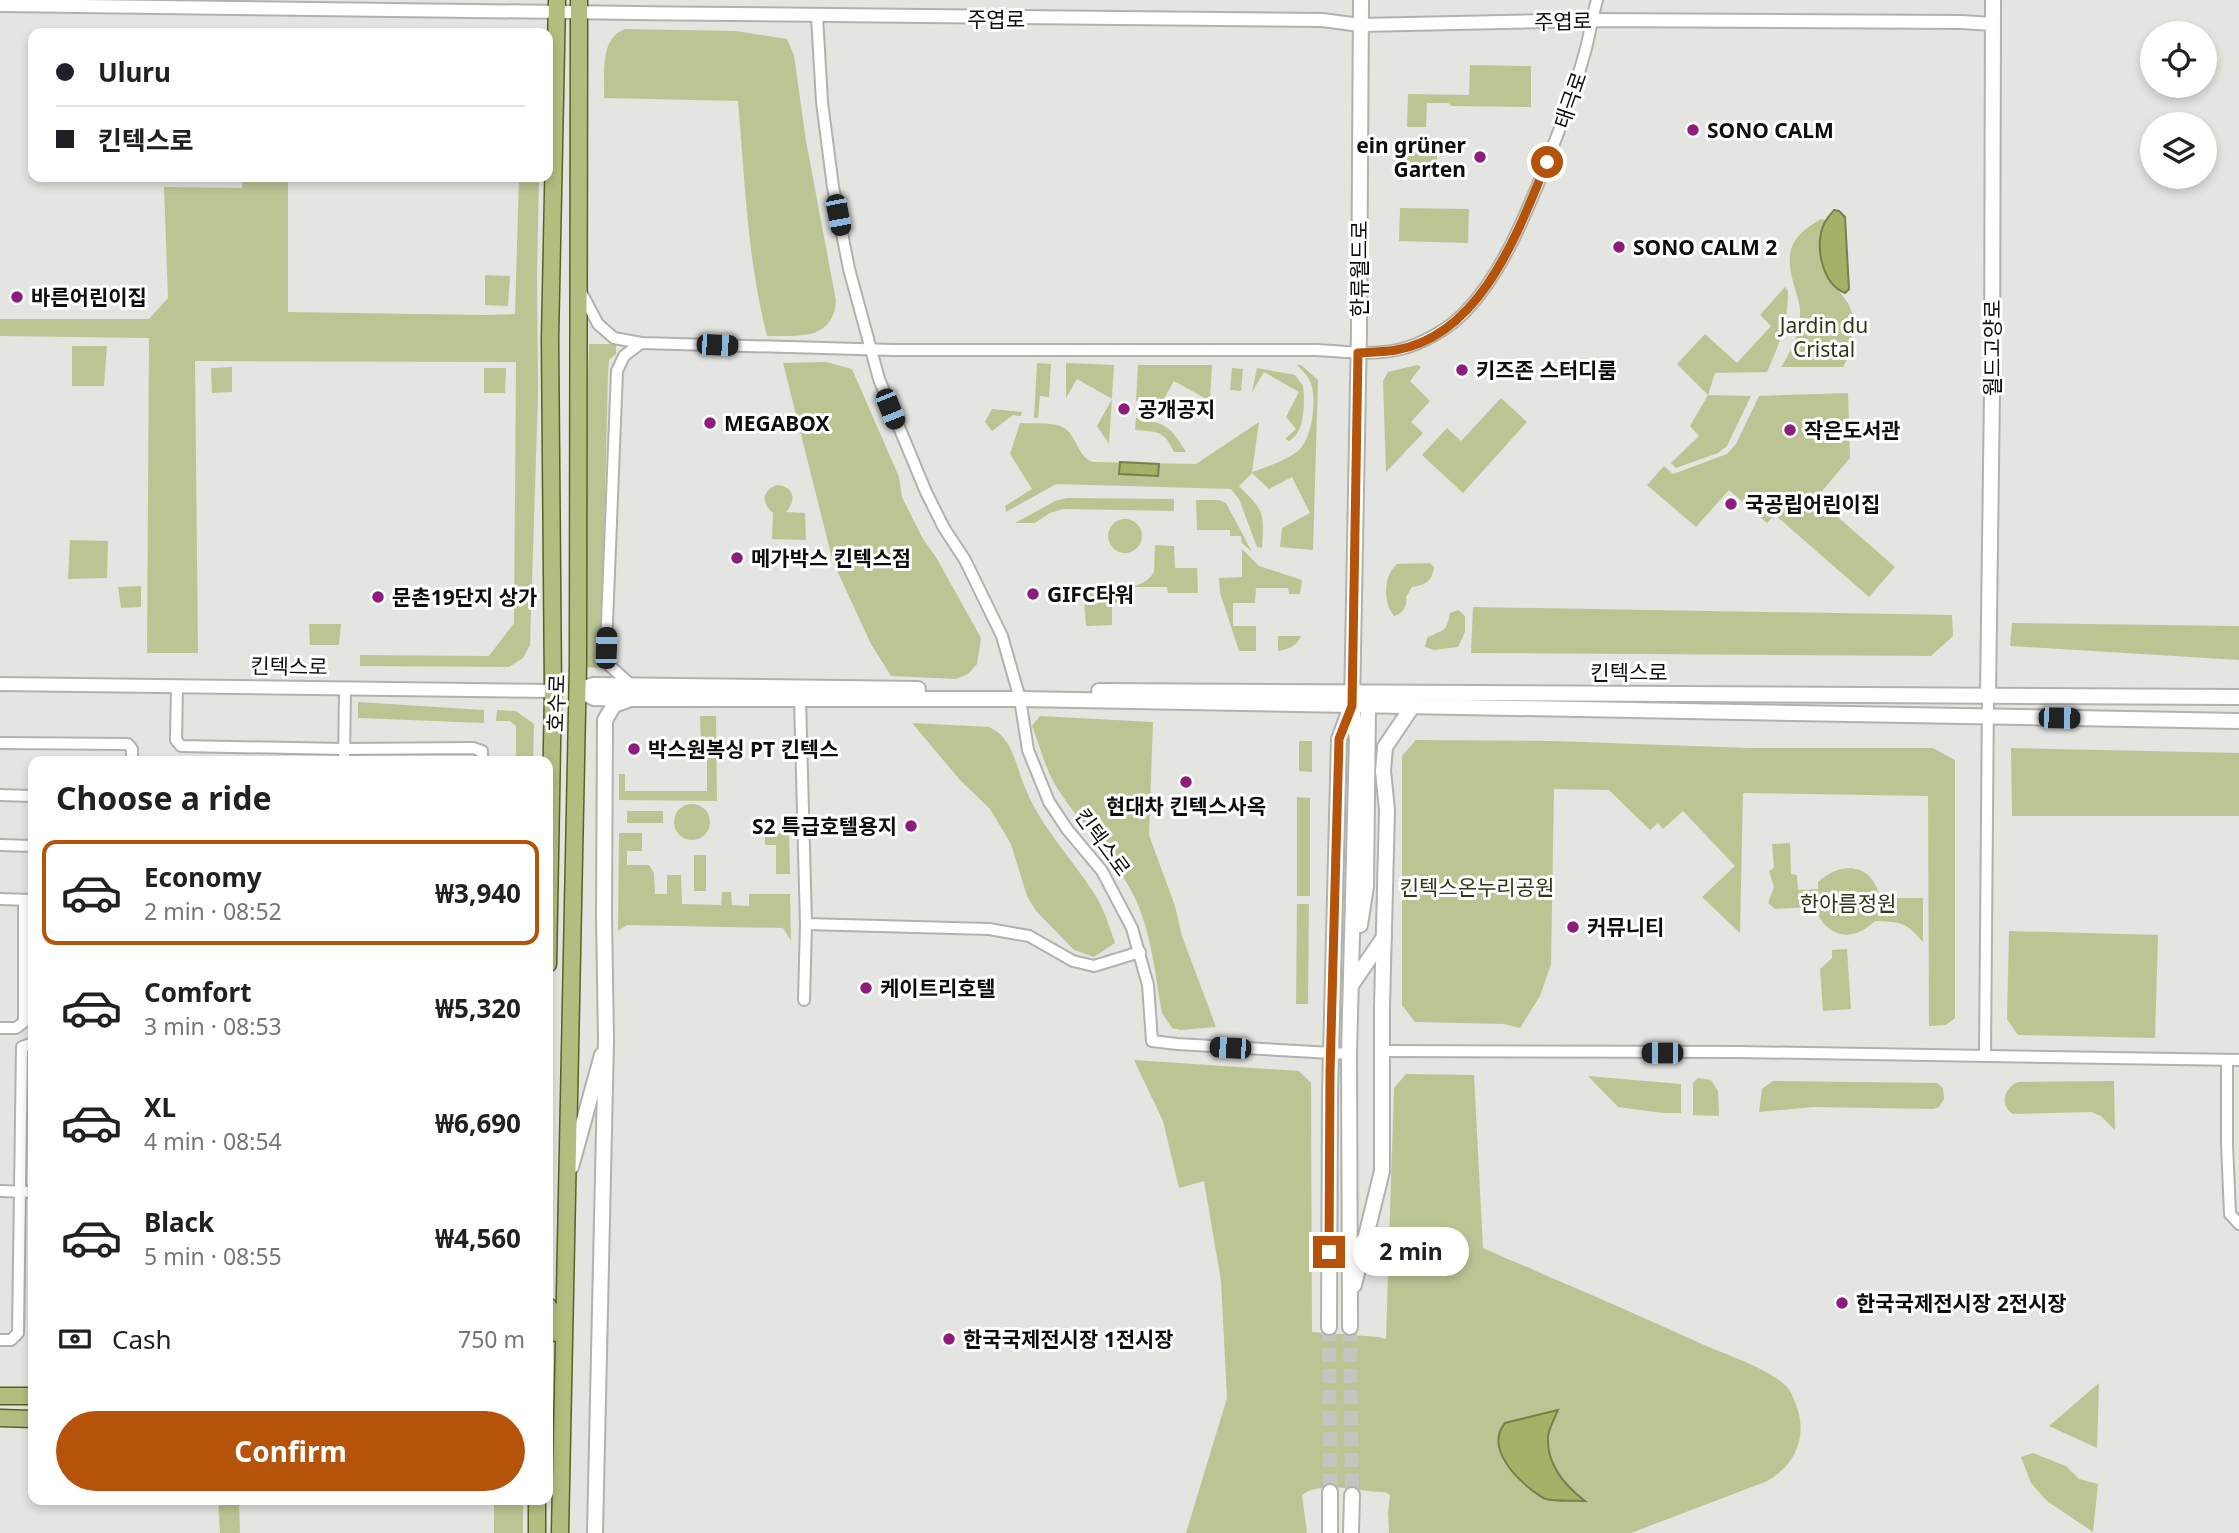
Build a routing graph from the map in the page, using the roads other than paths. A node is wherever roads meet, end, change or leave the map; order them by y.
1 (1361, 0) edge
2 (1597, 0) edge
3 (1993, 0) edge
4 (0, 5) edge
5 (556, 5) edge
6 (579, 6) edge
7 (817, 16) junction
8 (1591, 20) junction
9 (1992, 24) junction
10 (1360, 25) junction
11 (553, 172) edge
12 (553, 182) edge
13 (579, 287) junction
14 (641, 342) junction
15 (870, 350) junction
16 (1358, 353) junction
17 (0, 684) edge
18 (177, 686) junction
19 (345, 688) junction
20 (577, 690) junction
21 (553, 691) junction
22 (631, 692) junction
23 (1019, 695) junction
24 (1988, 695) junction
25 (2239, 697) edge
26 (800, 699) junction
27 (1352, 699) junction
28 (1368, 706) junction
29 (1412, 707) junction
30 (1987, 716) junction
31 (2239, 721) edge
32 (0, 743) edge
33 (278, 747) junction
34 (418, 748) junction
35 (344, 749) junction
36 (132, 756) edge
37 (277, 756) edge
38 (344, 756) edge
39 (418, 756) edge
40 (482, 756) edge
41 (551, 756) edge
42 (0, 795) edge
43 (28, 796) edge
44 (0, 845) edge
45 (28, 846) edge
46 (0, 899) edge
47 (28, 900) edge
48 (806, 925) junction
49 (1384, 937) junction
50 (1140, 952) junction
51 (1351, 985) junction
52 (804, 1000) dead end
53 (0, 1028) edge
54 (606, 1040) junction
55 (28, 1045) edge
56 (1383, 1051) junction
57 (1331, 1053) junction
58 (1349, 1054) junction
59 (1984, 1056) junction
60 (2227, 1060) junction
61 (2239, 1060) edge
62 (567, 1183) junction
63 (0, 1191) edge
64 (20, 1192) junction
65 (28, 1192) edge
66 (2239, 1224) edge
67 (1349, 1304) junction
68 (553, 1313) edge
69 (1329, 1326) tunnel mouth
70 (1350, 1327) tunnel mouth
71 (0, 1340) edge
72 (563, 1354) junction
73 (553, 1358) edge
74 (553, 1358) edge
75 (0, 1396) edge
76 (28, 1396) edge
77 (0, 1418) edge
78 (553, 1418) edge
79 (28, 1419) edge
80 (1330, 1492) tunnel mouth
81 (1352, 1494) tunnel mouth
82 (537, 1505) edge
83 (537, 1533) edge
84 (560, 1533) edge
85 (595, 1533) edge
86 (1330, 1533) edge
87 (1351, 1533) edge

1 - 10 main road, 한류월드로
2 - 8 street, 태극로
3 - 9 main road, 월드고양로
4 - 5 street, 주엽로
5 - 6 street, 주엽로
5 - 11 main road, 호수로
6 - 7 street, 주엽로
6 - 13 main road, 호수로
7 - 10 street, 주엽로
7 - 15 street
8 - 9 street, 주엽로
8 - 10 street, 주엽로
8 - 16 street, 태극로
9 - 24 main road, 월드고양로
10 - 16 main road, 한류월드로
12 - 21 main road, 호수로
13 - 14 street, 태극로
13 - 20 main road, 호수로
14 - 15 street, 태극로
14 - 22 street
15 - 16 street, 태극로
15 - 23 street
16 - 27 main road, 한류월드로
17 - 18 street, 킨텍스로
18 - 19 street, 킨텍스로
18 - 33 street
19 - 21 street, 킨텍스로
19 - 35 street
20 - 21 main road, 킨텍스로
20 - 22 main road, 킨텍스로
20 - 62 main road, 호수로
21 - 41 main road, 호수로
22 - 23 main road, 킨텍스로
22 - 26 main road, 킨텍스로
22 - 54 main road
23 - 26 main road, 킨텍스로
23 - 27 main road, 킨텍스로
23 - 50 street, 킨텍스로
24 - 25 main road, 킨텍스로
24 - 27 main road, 킨텍스로
24 - 30 street
26 - 48 street
27 - 28 main road, 킨텍스로
27 - 51 main road
27 - 57 main road
28 - 29 main road, 킨텍스로
28 - 51 main road
29 - 30 main road, 킨텍스로
29 - 49 main road
30 - 31 main road, 킨텍스로
30 - 59 street
32 - 36 street
33 - 35 street
33 - 37 street
34 - 35 street
34 - 39 street
34 - 40 street
35 - 38 street
42 - 43 street
44 - 45 street
46 - 47 street
47 - 53 street
48 - 50 street
48 - 52 street
49 - 51 main road
49 - 56 main road
50 - 57 street, 킨텍스로
51 - 58 main road
54 - 62 main road
54 - 85 main road
55 - 64 street
56 - 59 street
56 - 67 main road
57 - 58 street, 킨텍스로
57 - 69 main road
58 - 67 main road
59 - 60 street
60 - 61 street
60 - 66 street
62 - 72 main road, 호수로
63 - 64 street
64 - 65 street
64 - 71 street
67 - 70 main road
68 - 73 main road
72 - 74 main road
72 - 78 main road, 호수로
75 - 76 main road
77 - 79 main road
78 - 84 main road, 호수로
80 - 86 main road
81 - 87 main road
82 - 83 main road

